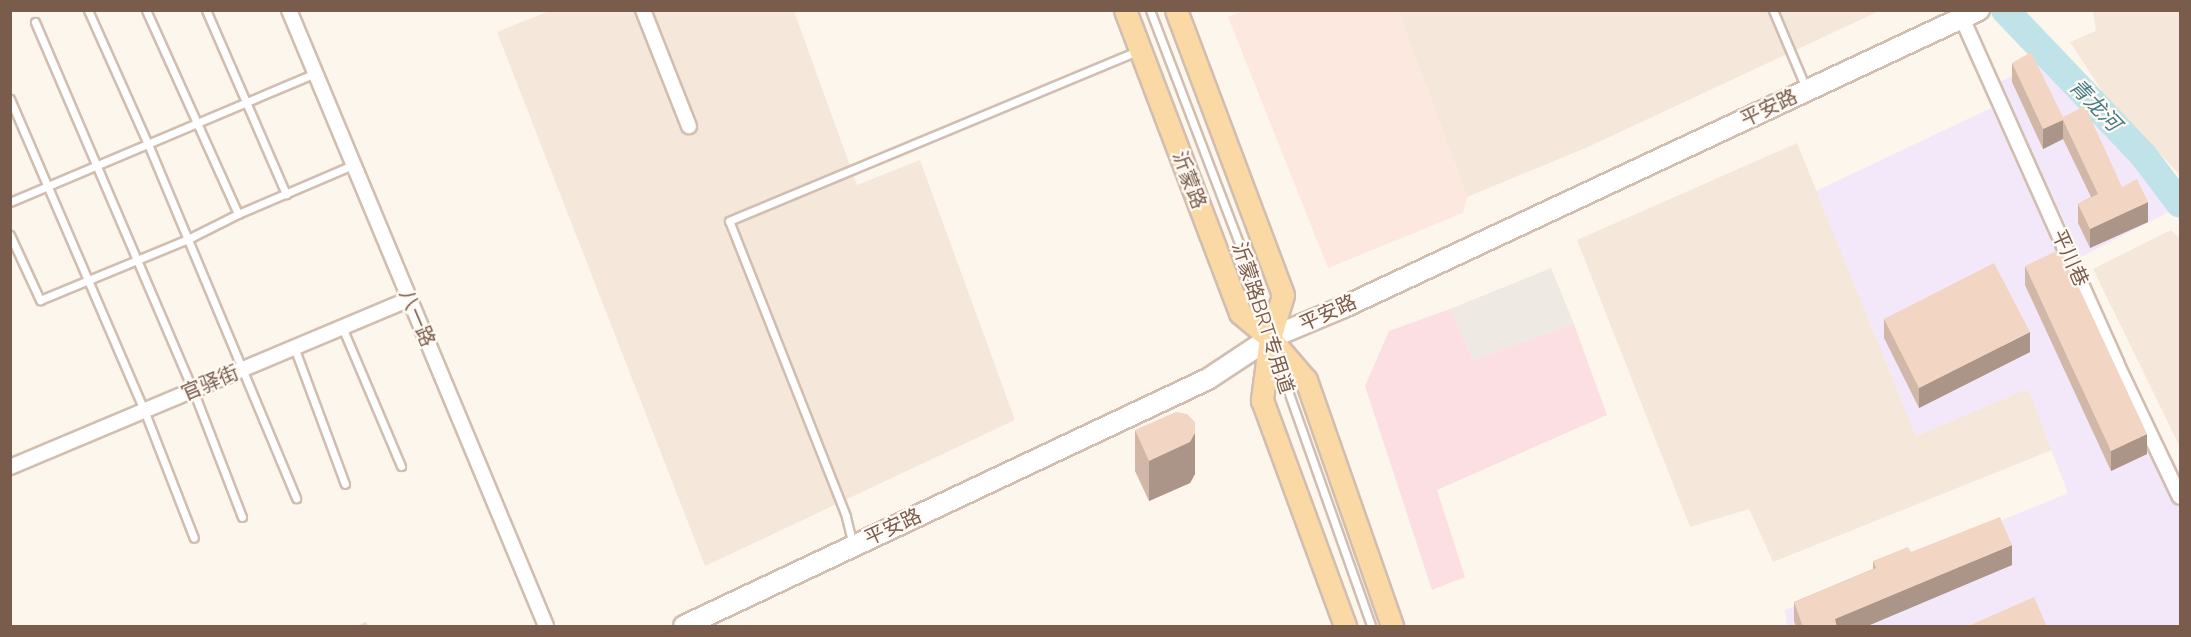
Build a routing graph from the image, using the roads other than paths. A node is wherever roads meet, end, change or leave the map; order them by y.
1 (88, 10) edge
2 (146, 10) edge
3 (206, 10) edge
4 (289, 10) edge
5 (643, 10) edge
6 (1125, 10) edge
7 (1150, 10) edge
8 (1176, 10) edge
9 (1773, 10) edge
10 (1966, 13) edge
11 (35, 22) dead end
12 (1139, 50) junction
13 (315, 73) junction
14 (1807, 91) junction
15 (10, 99) edge
16 (247, 102) junction
17 (197, 123) junction
18 (688, 126) dead end
19 (148, 144) junction
20 (98, 165) junction
21 (353, 165) junction
22 (48, 186) junction
23 (286, 194) junction
24 (10, 202) edge
25 (237, 214) junction
26 (10, 235) edge
27 (188, 239) junction
28 (138, 259) junction
29 (88, 279) junction
30 (409, 298) junction
31 (342, 327) junction
32 (1270, 338) junction
33 (294, 347) junction
34 (243, 369) junction
35 (193, 390) junction
36 (144, 410) junction
37 (10, 466) edge
38 (401, 466) dead end
39 (345, 484) dead end
40 (2181, 497) edge
41 (296, 498) dead end
42 (242, 517) dead end
43 (194, 538) dead end
44 (853, 546) junction
45 (546, 627) edge
46 (684, 627) edge
47 (1345, 627) edge
48 (1371, 627) edge
49 (1392, 627) edge

1 - 19 lane
2 - 17 lane
3 - 16 lane
4 - 13 street, 八一路
5 - 18 street
6 - 12 main road, 沂蒙路
7 - 32 lane, 沂蒙路BRT专用道
8 - 32 main road
9 - 14 lane
10 - 14 main road, 平安路
10 - 40 street, 平川巷
11 - 20 lane
12 - 32 main road, 沂蒙路
12 - 44 lane
13 - 16 lane
13 - 21 street, 八一路
14 - 32 main road, 平安路
15 - 22 lane
16 - 17 lane
16 - 23 lane
17 - 19 lane
17 - 25 lane
19 - 20 lane
19 - 27 lane
20 - 22 lane
20 - 28 lane
21 - 23 lane
21 - 30 street, 八一路
22 - 24 lane
22 - 29 lane
23 - 25 lane
25 - 27 lane
26 - 29 lane
27 - 28 lane
27 - 34 lane
28 - 29 lane
28 - 35 lane
29 - 36 lane
30 - 31 street, 官驿街
30 - 45 street, 八一路
31 - 33 street, 官驿街
31 - 38 lane
32 - 44 main road, 平安路
32 - 47 main road
32 - 48 lane, 沂蒙路BRT专用道
32 - 49 main road, 沂蒙路
33 - 34 street, 官驿街
33 - 39 lane
34 - 35 street, 官驿街
34 - 41 lane
35 - 36 street, 官驿街
35 - 42 lane
36 - 37 street, 官驿街
36 - 43 lane
44 - 46 main road, 平安路

